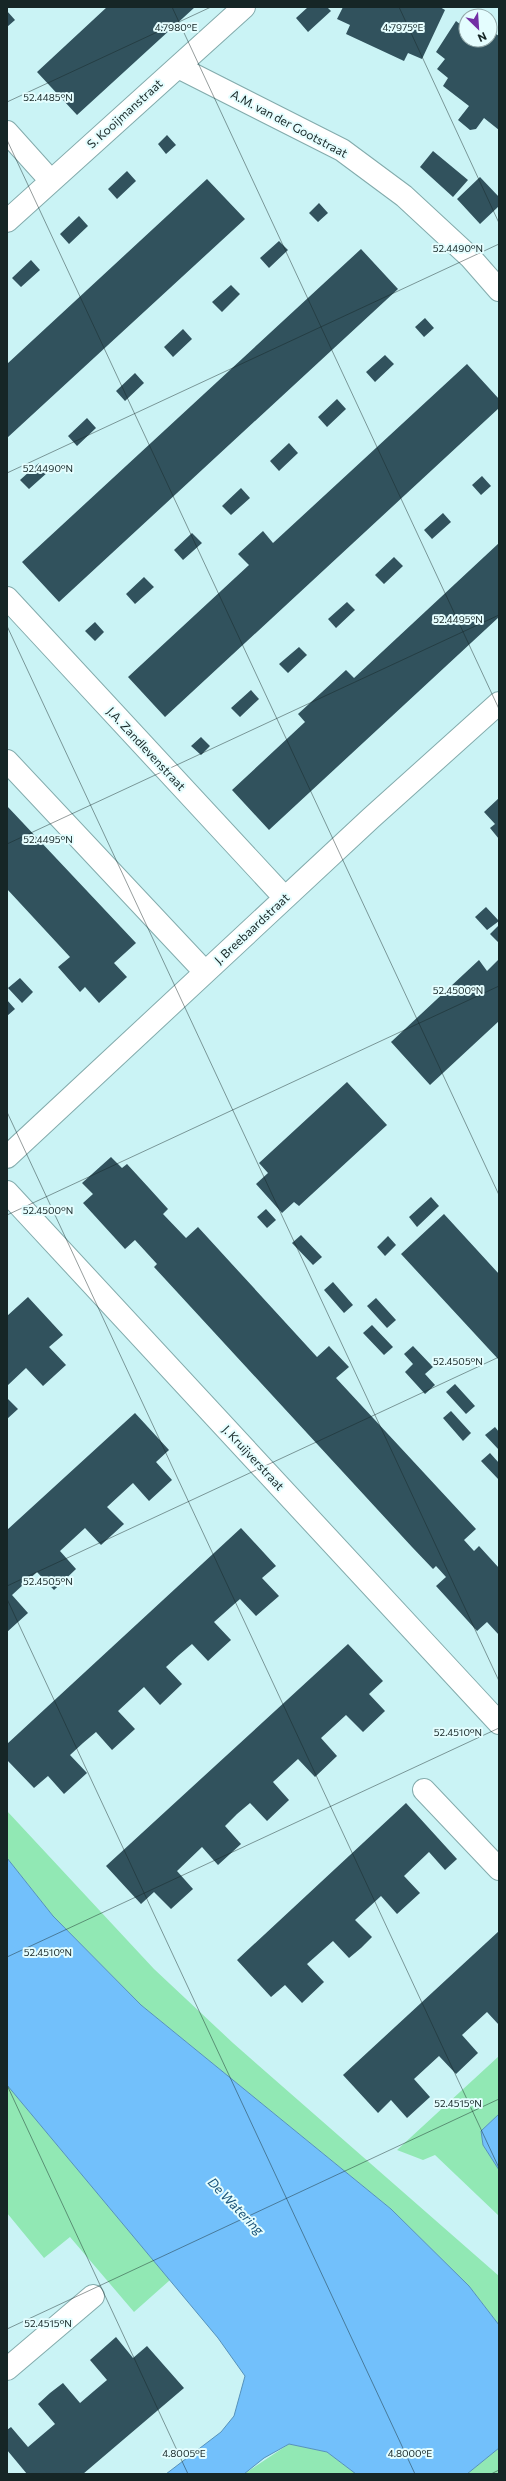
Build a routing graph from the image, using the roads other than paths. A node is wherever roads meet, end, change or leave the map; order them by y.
1 (244, 7) edge
2 (178, 67) junction
3 (7, 132) edge
4 (51, 181) junction
5 (7, 222) edge
6 (499, 290) edge
7 (7, 598) edge
8 (499, 703) edge
9 (7, 761) edge
10 (285, 898) junction
11 (205, 972) junction
12 (7, 1157) edge
13 (7, 1192) edge
14 (499, 1723) edge
15 (424, 1790) dead end
16 (499, 1869) edge
17 (93, 2296) dead end
18 (7, 2369) edge

1 - 2 street, S. Kooijmanstraat
2 - 4 street, S. Kooijmanstraat
2 - 6 street, A.M. van der Gootstraat
3 - 4 street
4 - 5 street, S. Kooijmanstraat
7 - 10 street, J.A. Zandlevenstraat
8 - 10 street, J. Breebaardstraat
9 - 11 street
10 - 11 street, J. Breebaardstraat
11 - 12 street, J. Breebaardstraat
13 - 14 street, J. Kruijverstraat
15 - 16 street
17 - 18 street

